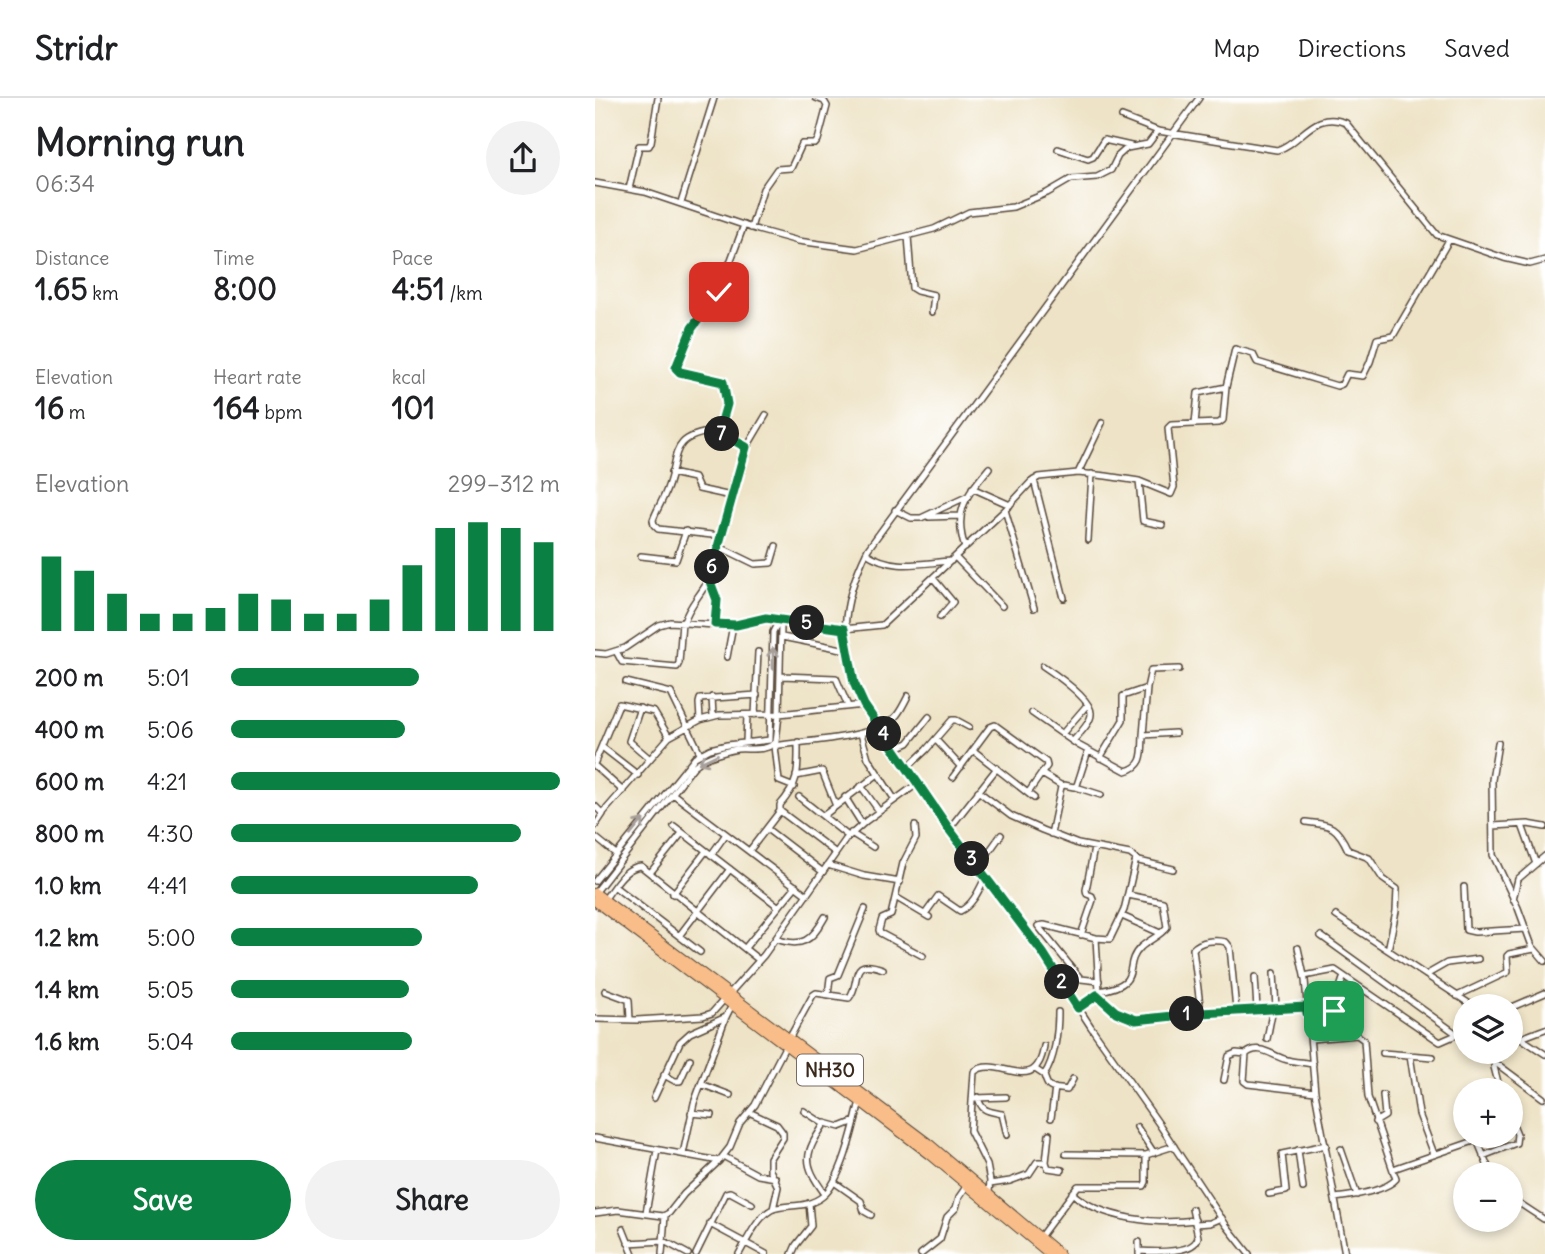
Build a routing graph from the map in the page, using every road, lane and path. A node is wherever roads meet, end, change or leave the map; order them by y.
1 (657, 98) edge
2 (714, 98) edge
3 (815, 98) edge
4 (1199, 98) edge
5 (1122, 117) dead end
6 (1158, 131) junction
7 (1173, 132) junction
8 (1131, 146) junction
9 (1058, 149) dead end
10 (595, 183) edge
11 (629, 189) junction
12 (681, 203) junction
13 (744, 225) junction
14 (751, 228) junction
15 (908, 236) junction
16 (1448, 240) junction
17 (1545, 260) edge
18 (932, 312) dead end
19 (1226, 387) junction
20 (766, 415) dead end
21 (1102, 423) dead end
22 (1195, 424) junction
23 (719, 432) junction
24 (746, 447) junction
25 (989, 468) dead end
26 (671, 473) junction
27 (1078, 473) junction
28 (1092, 474) junction
29 (1034, 480) junction
30 (1139, 481) junction
31 (972, 488) junction
32 (731, 496) junction
33 (967, 496) junction
34 (1010, 505) junction
35 (895, 510) junction
36 (1005, 510) junction
37 (960, 516) junction
38 (926, 517) junction
39 (1162, 525) dead end
40 (686, 531) junction
41 (720, 536) junction
42 (1088, 540) dead end
43 (717, 546) junction
44 (776, 546) dead end
45 (964, 548) junction
46 (866, 553) junction
47 (641, 556) dead end
48 (953, 559) junction
49 (933, 578) junction
50 (709, 579) junction
51 (1064, 598) dead end
52 (1002, 606) dead end
53 (1034, 608) dead end
54 (940, 617) dead end
55 (683, 622) junction
56 (715, 624) junction
57 (733, 625) junction
58 (844, 629) junction
59 (782, 637) junction
60 (847, 650) junction
61 (616, 651) junction
62 (758, 652) dead end
63 (595, 653) edge
64 (727, 657) dead end
65 (1043, 666) dead end
66 (1179, 669) dead end
67 (781, 676) junction
68 (626, 682) dead end
69 (1147, 688) junction
70 (757, 695) junction
71 (908, 696) dead end
72 (712, 697) junction
73 (864, 705) junction
74 (1087, 705) junction
75 (848, 706) junction
76 (640, 708) junction
77 (1032, 713) dead end
78 (776, 714) junction
79 (747, 715) junction
80 (755, 715) junction
81 (713, 716) junction
82 (929, 717) dead end
83 (700, 720) junction
84 (685, 727) junction
85 (969, 727) dead end
86 (881, 728) junction
87 (1175, 733) dead end
88 (861, 734) junction
89 (1062, 734) junction
90 (1143, 735) junction
91 (669, 737) junction
92 (936, 740) junction
93 (1073, 741) junction
94 (746, 742) junction
95 (774, 742) junction
96 (798, 742) junction
97 (1498, 743) dead end
98 (602, 747) junction
99 (894, 749) junction
100 (974, 751) junction
101 (1088, 751) junction
102 (700, 754) junction
103 (1100, 758) junction
104 (650, 759) junction
105 (595, 764) edge
106 (961, 767) junction
107 (907, 768) junction
108 (997, 768) junction
109 (878, 774) junction
110 (1042, 774) junction
111 (638, 775) junction
112 (796, 776) junction
113 (953, 777) dead end
114 (917, 783) junction
115 (861, 786) junction
116 (1062, 786) junction
117 (1076, 786) junction
118 (794, 787) junction
119 (623, 791) junction
120 (978, 791) junction
121 (671, 792) junction
122 (1101, 795) dead end
123 (799, 797) dead end
124 (845, 797) junction
125 (895, 800) junction
126 (595, 806) edge
127 (836, 806) junction
128 (780, 811) junction
129 (879, 811) junction
130 (603, 813) junction
131 (823, 816) junction
132 (1306, 822) dead end
133 (862, 824) junction
134 (1522, 825) junction
135 (595, 826) edge
136 (674, 826) dead end
137 (915, 826) dead end
138 (1493, 826) junction
139 (1545, 827) edge
140 (767, 829) junction
141 (949, 829) junction
142 (683, 833) junction
143 (726, 834) junction
144 (1051, 834) junction
145 (850, 835) junction
146 (1000, 835) dead end
147 (595, 837) edge
148 (873, 847) dead end
149 (1094, 848) junction
150 (750, 850) junction
151 (709, 853) junction
152 (836, 853) junction
153 (616, 854) junction
154 (1545, 856) edge
155 (1136, 859) junction
156 (1536, 864) junction
157 (828, 866) junction
158 (978, 867) junction
159 (730, 869) junction
160 (1173, 869) dead end
161 (823, 872) junction
162 (650, 873) junction
163 (985, 878) junction
164 (595, 881) edge
165 (900, 881) junction
166 (615, 887) junction
167 (796, 887) junction
168 (1464, 887) dead end
169 (595, 893) edge
170 (673, 894) junction
171 (807, 895) junction
172 (1128, 895) junction
173 (897, 898) junction
174 (1514, 899) junction
175 (600, 900) edge
176 (779, 907) junction
177 (865, 909) dead end
178 (697, 912) junction
179 (1122, 916) junction
180 (1336, 916) dead end
181 (825, 917) dead end
182 (1526, 929) junction
183 (1160, 933) junction
184 (1081, 935) junction
185 (680, 936) junction
186 (1321, 936) dead end
187 (1096, 938) junction
188 (776, 939) junction
189 (745, 948) junction
190 (1298, 948) dead end
191 (1534, 949) junction
192 (1388, 950) junction
193 (700, 952) dead end
194 (923, 956) dead end
195 (1478, 959) dead end
196 (759, 960) junction
197 (1545, 961) edge
198 (883, 969) dead end
199 (1273, 973) dead end
200 (1426, 975) junction
201 (1304, 976) junction
202 (1255, 977) dead end
203 (1344, 977) junction
204 (1099, 982) junction
205 (605, 991) dead end
206 (1098, 993) junction
207 (1545, 993) edge
208 (1454, 994) edge
209 (1461, 994) edge
210 (828, 995) junction
211 (729, 999) junction
212 (1523, 1002) edge
213 (1337, 1007) junction
214 (1078, 1008) junction
215 (1274, 1008) junction
216 (1257, 1009) junction
217 (1236, 1010) junction
218 (1307, 1010) junction
219 (1058, 1012) dead end
220 (1201, 1013) junction
221 (726, 1017) junction
222 (595, 1019) edge
223 (630, 1020) junction
224 (1545, 1029) edge
225 (1453, 1032) edge
226 (1343, 1036) junction
227 (1453, 1037) edge
228 (1523, 1037) edge
229 (1311, 1039) junction
230 (1523, 1039) edge
231 (1267, 1040) dead end
232 (788, 1042) junction
233 (1044, 1046) dead end
234 (1383, 1053) dead end
235 (1545, 1054) edge
236 (1246, 1055) junction
237 (1410, 1055) junction
238 (1433, 1057) dead end
239 (690, 1059) dead end
240 (1313, 1064) junction
241 (1498, 1064) edge
242 (1035, 1069) junction
243 (664, 1075) junction
244 (1044, 1075) junction
245 (1073, 1079) dead end
246 (1224, 1080) dead end
247 (701, 1084) junction
248 (1055, 1088) junction
249 (1315, 1092) junction
250 (730, 1095) dead end
251 (1384, 1095) dead end
252 (1006, 1097) dead end
253 (654, 1098) dead end
254 (975, 1098) junction
255 (1543, 1098) edge
256 (860, 1101) junction
257 (804, 1111) dead end
258 (749, 1112) junction
259 (691, 1113) junction
260 (712, 1115) dead end
261 (1051, 1118) dead end
262 (855, 1121) junction
263 (1375, 1122) junction
264 (824, 1124) junction
265 (1137, 1127) dead end
266 (1049, 1134) dead end
267 (1007, 1135) dead end
268 (595, 1138) edge
269 (1326, 1145) junction
270 (1174, 1146) junction
271 (1453, 1147) edge
272 (1480, 1148) edge
273 (1504, 1148) edge
274 (1341, 1149) dead end
275 (657, 1150) junction
276 (1299, 1150) junction
277 (1154, 1153) junction
278 (683, 1154) junction
279 (1066, 1154) dead end
280 (1434, 1154) junction
281 (1146, 1155) junction
282 (1483, 1156) junction
283 (721, 1159) junction
284 (1046, 1162) junction
285 (1486, 1162) edge
286 (1392, 1168) junction
287 (1062, 1170) dead end
288 (776, 1178) junction
289 (834, 1182) junction
290 (968, 1184) junction
291 (989, 1188) junction
292 (1303, 1188) dead end
293 (1072, 1193) junction
294 (825, 1194) junction
295 (1269, 1194) dead end
296 (1357, 1195) junction
297 (1335, 1198) junction
298 (809, 1203) junction
299 (753, 1204) dead end
300 (1523, 1206) edge
301 (773, 1209) junction
302 (1192, 1209) dead end
303 (595, 1213) edge
304 (646, 1213) junction
305 (871, 1215) dead end
306 (664, 1216) junction
307 (1222, 1218) junction
308 (1545, 1220) edge
309 (1195, 1222) junction
310 (710, 1224) junction
311 (624, 1229) dead end
312 (1040, 1237) junction
313 (664, 1241) junction
314 (1139, 1242) dead end
315 (628, 1243) junction
316 (745, 1243) junction
317 (1139, 1253) edge
318 (633, 1254) edge
319 (662, 1254) edge
320 (688, 1254) edge
321 (696, 1254) edge
322 (739, 1254) edge
323 (766, 1254) edge
324 (792, 1254) edge
325 (921, 1254) edge
326 (1050, 1254) edge
327 (1059, 1254) edge
328 (1249, 1254) edge
329 (1345, 1254) edge

1 - 11 street
2 - 12 street
3 - 14 street
4 - 7 street
5 - 6 street
6 - 7 street
6 - 8 street
7 - 16 street
7 - 35 street
8 - 9 street
8 - 15 street
10 - 11 street
11 - 12 street
12 - 13 street
13 - 14 street
13 - 23 street
14 - 15 street
15 - 18 street
16 - 17 street
16 - 19 street
19 - 22 street
19 - 22 street
20 - 24 street
21 - 27 street
22 - 30 street
23 - 24 street
23 - 26 street
24 - 32 street
25 - 31 street
26 - 32 street
26 - 40 street
27 - 28 street
27 - 29 street
28 - 30 street
28 - 42 street
29 - 34 street
29 - 51 street
30 - 39 street
31 - 33 street
31 - 34 street
32 - 41 street
33 - 37 street
33 - 38 street
34 - 36 street
35 - 38 street
35 - 46 street
36 - 45 street
36 - 53 street
37 - 38 street
37 - 45 street
40 - 41 street
40 - 47 street
41 - 43 street
43 - 44 street
43 - 50 street
45 - 48 street
46 - 48 street
46 - 58 street
48 - 49 street
48 - 52 street
49 - 54 street
49 - 58 street
50 - 55 street
50 - 56 street
55 - 56 street
55 - 61 street
55 - 61 street
56 - 57 street
57 - 58 street
57 - 64 street
58 - 60 street
59 - 60 street
59 - 67 street
78 -> 59 street
60 - 73 street
61 - 63 street
62 - 70 street
65 - 74 street
66 - 69 street
67 - 75 street
67 - 78 street
68 - 84 street
69 - 90 street
69 - 103 street
70 - 72 street
70 - 80 street
71 - 86 street
72 - 81 street
72 - 83 street
73 - 75 street
73 - 86 street
74 - 89 street
74 - 93 street
75 - 78 street
76 - 91 street
76 - 98 street
76 - 104 street
77 - 89 street
78 - 80 street
78 - 95 street
79 - 80 street
79 - 81 street
79 - 94 street
81 - 83 street
82 - 99 street
83 - 84 street
84 - 91 street
84 - 102 street
85 - 92 street
86 - 88 street
86 - 99 street
87 - 90 street
88 - 96 street
88 - 109 street
89 - 93 street
90 - 103 street
91 - 104 street
92 - 106 street
92 - 107 street
93 - 101 street
94 - 95 street
94 - 102 street
95 - 96 street
95 - 118 street
95 -> 121 street
96 - 112 street
97 - 138 street
98 - 105 street
98 - 111 street
99 - 107 street
100 - 106 street
100 - 108 street
100 - 110 street
101 - 103 street
101 - 117 street
102 - 121 street
104 - 111 street
105 - 119 street
106 - 113 street
107 - 114 street
108 - 110 street
108 - 120 street
109 - 115 street
109 - 125 street
110 - 116 street
111 - 119 street
112 - 118 street
112 - 127 street
114 - 125 street
114 - 141 street
115 - 124 street
115 - 129 street
116 - 117 street
116 - 144 street
117 - 122 street
118 - 128 street
119 - 130 street
120 - 141 street
120 - 144 street
121 - 143 street
153 -> 121 street
121 - 169 street
123 - 131 street
124 - 127 street
124 - 133 street
125 - 129 street
126 - 130 street
127 - 131 street
128 - 140 street
128 - 152 street
129 - 133 street
130 - 135 street
131 - 145 street
132 - 192 street
133 - 145 street
134 - 138 street
134 - 139 street
134 - 156 street
136 - 142 street
137 - 165 street
138 - 174 street
140 - 150 street
140 - 161 street
141 - 158 street
142 - 151 street
142 - 162 street
143 - 150 street
143 - 151 street
144 - 149 street
145 - 148 street
145 - 152 street
146 - 158 street
147 - 153 street
149 - 155 street
149 - 184 street
150 - 167 street
151 - 159 street
151 - 170 street
152 - 157 street
153 - 164 street
154 - 156 street
155 - 160 street
155 - 172 street
156 - 174 street
157 - 161 street
157 - 165 street
158 - 163 street
159 - 176 street
159 - 178 street
161 - 171 street
162 - 166 street
162 - 170 street
163 - 173 street
163 - 214 street
165 - 173 street
166 - 175 street
166 - 185 street
167 - 171 street
167 - 176 street
168 - 182 street
169 - 175 highway, NH30
170 - 178 street
171 - 188 street
172 - 179 street
172 - 183 street
173 - 194 street
174 - 182 street
175 - 211 highway, NH30
176 - 189 street
177 - 210 street
178 - 185 street
178 - 189 street
179 - 183 street
179 - 187 street
180 - 192 street
181 - 188 street
182 - 191 street
183 - 206 street
184 - 187 street
184 - 204 street
185 - 193 street
186 - 225 street
187 - 204 street
188 - 196 street
189 - 196 street
190 - 201 street
191 - 197 street
191 - 209 street
192 - 200 street
195 - 200 street
196 - 211 street
198 - 210 street
199 - 215 street
200 - 208 street
201 - 203 street
201 - 218 street
202 - 216 street
203 - 213 street
203 - 227 street
204 - 206 street
205 - 223 street
206 - 214 street
206 - 220 street
207 - 212 street
210 - 232 street
211 - 221 street
211 - 223 street
211 - 232 highway, NH30
213 - 218 street
213 - 226 street
214 - 270 street
215 - 216 street
215 - 218 street
215 - 231 street
216 - 217 street
217 - 220 street
217 - 220 street
218 - 229 street
219 - 244 street
221 - 243 street
221 - 247 street
222 - 223 street
224 - 228 street
226 - 229 street
226 - 263 street
229 - 240 street
230 - 235 street
232 - 256 highway, NH30
232 - 258 street
232 - 291 highway, NH30
233 - 242 street
234 - 237 street
236 - 240 street
236 - 246 street
236 - 249 street
237 - 238 street
237 - 280 street
239 - 243 street
240 - 249 street
241 - 255 street
242 - 244 street
242 - 254 street
243 - 253 street
244 - 248 street
245 - 248 street
247 - 250 street
247 - 259 street
248 - 261 street
249 - 269 street
251 - 263 street
252 - 254 street
254 - 267 street
254 - 291 street
256 - 262 street
256 - 290 highway, NH30
257 - 264 street
258 - 283 street
258 - 288 street
259 - 260 street
259 - 278 street
262 - 264 street
262 - 289 street
263 - 286 street
264 - 294 street
265 - 277 street
266 - 284 street
268 - 275 street
269 - 276 street
269 - 297 street
270 - 277 street
270 - 307 street
271 - 280 street
272 - 282 street
273 - 282 street
274 - 296 street
275 - 278 street
275 - 304 street
276 - 292 street
276 - 295 street
277 - 281 street
278 - 283 street
279 - 281 street
280 - 286 street
281 - 293 street
282 - 285 street
283 - 288 street
283 - 306 street
284 - 287 street
284 - 291 street
286 - 296 street
288 - 301 street
289 - 294 street
289 - 305 street
290 - 325 street
290 - 326 highway, NH30
291 - 312 highway, NH30
293 - 309 street
293 - 312 street
294 - 298 street
296 - 297 street
297 - 329 street
298 - 301 street
298 - 324 street
299 - 310 street
300 - 308 street
301 - 316 street
302 - 309 street
303 - 304 street
304 - 306 street
306 - 313 street
307 - 309 street
307 - 328 street
309 - 317 street
310 - 316 street
310 - 321 street
311 - 315 street
312 - 327 highway, NH30
313 - 315 street
313 - 319 street
313 - 320 street
314 - 317 street
315 - 318 street
316 - 322 street
316 - 323 street

